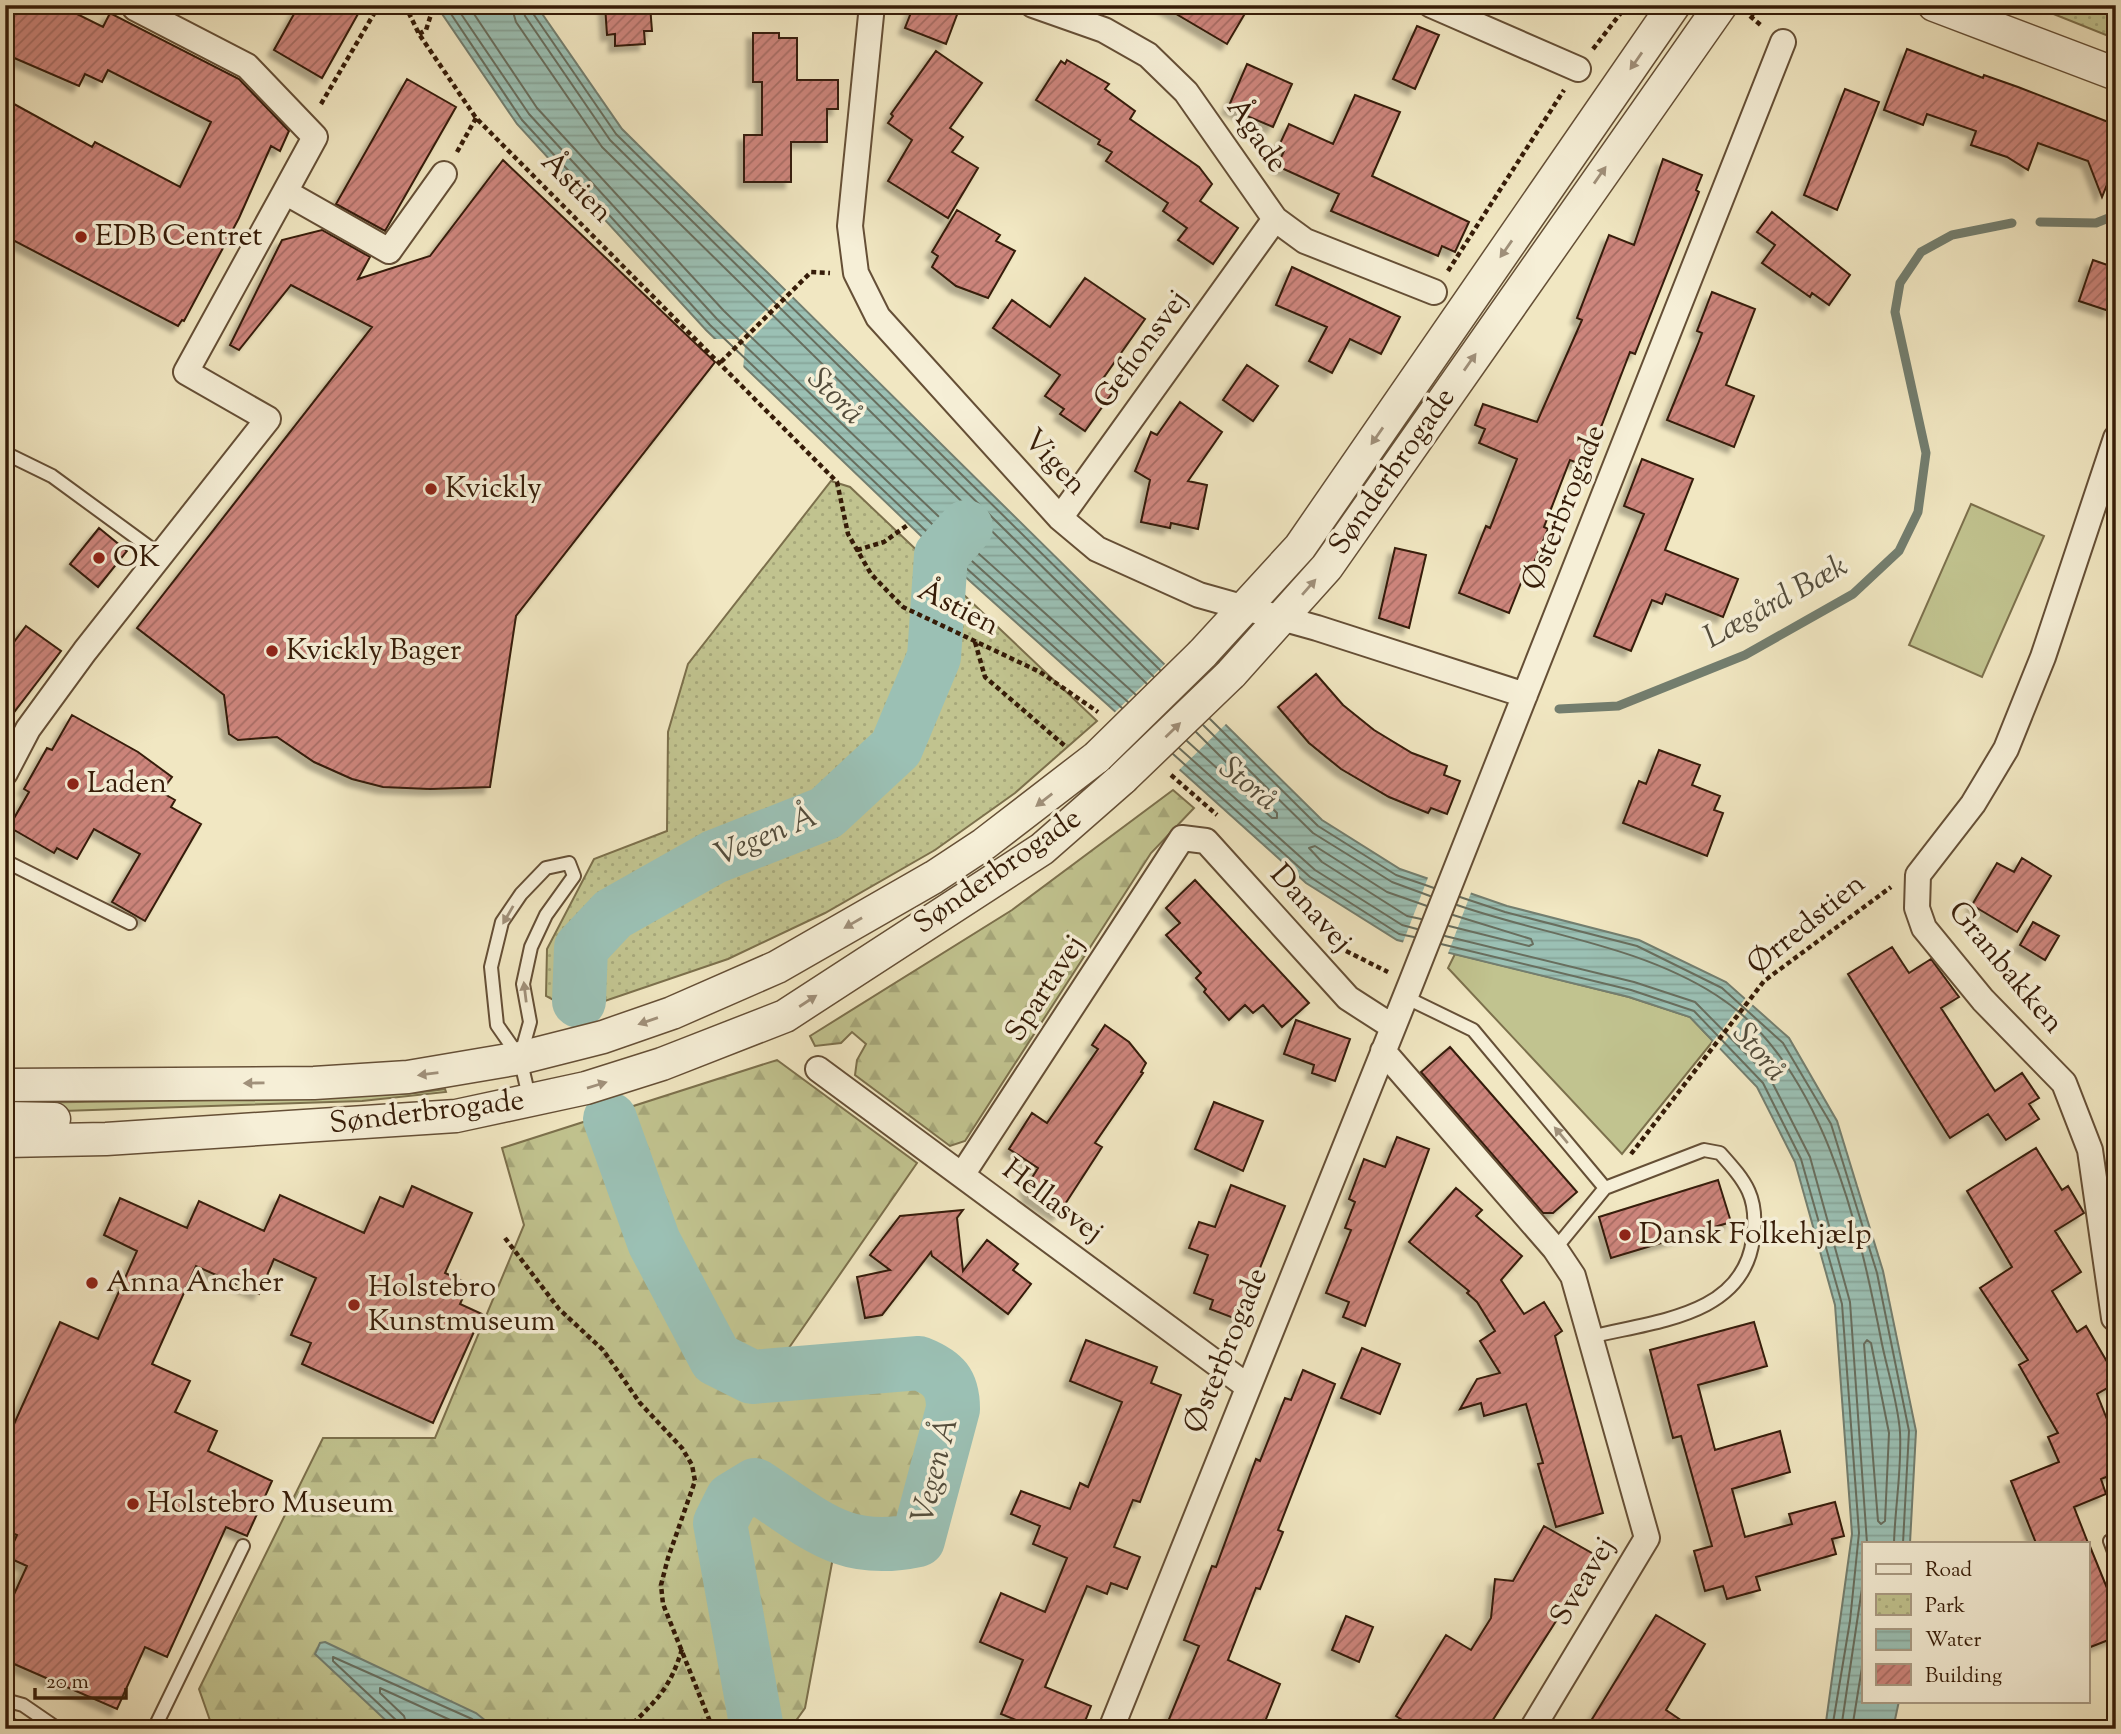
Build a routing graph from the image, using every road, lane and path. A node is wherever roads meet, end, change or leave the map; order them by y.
1 (137, 5) edge
2 (379, 5) edge
3 (405, 5) edge
4 (434, 5) edge
5 (873, 5) edge
6 (1033, 5) edge
7 (1431, 5) edge
8 (1627, 5) edge
9 (1674, 5) edge
10 (1721, 5) edge
11 (1934, 5) edge
12 (419, 34) junction
13 (1783, 42) dead end
14 (1578, 69) junction
15 (2116, 74) edge
16 (476, 118) junction
17 (315, 137) junction
18 (444, 174) joint
19 (285, 192) junction
20 (1275, 219) junction
21 (811, 272) dead end
22 (1434, 292) joint
23 (723, 360) junction
24 (2116, 438) edge
25 (5, 453) edge
26 (1060, 518) junction
27 (909, 524) dead end
28 (857, 550) junction
29 (160, 555) junction
30 (1245, 608) junction
31 (1282, 618) junction
32 (975, 641) junction
33 (1525, 695) junction
34 (1103, 717) dead end
35 (1092, 761) junction
36 (1163, 768) dead end
37 (5, 773) edge
38 (1222, 819) dead end
39 (1182, 838) joint
40 (5, 861) edge
41 (1918, 875) junction
42 (130, 923) dead end
43 (1338, 943) dead end
44 (1411, 983) junction
45 (1393, 1027) junction
46 (1383, 1051) junction
47 (520, 1058) junction
48 (818, 1069) dead end
49 (5, 1085) edge
50 (531, 1101) junction
51 (5, 1118) edge
52 (251, 1131) junction
53 (5, 1141) edge
54 (962, 1175) junction
55 (1605, 1188) junction
56 (505, 1238) dead end
57 (1555, 1249) junction
58 (2115, 1318) edge
59 (1590, 1337) junction
60 (1247, 1386) junction
61 (2116, 1538) edge
62 (243, 1546) dead end
63 (2116, 1557) edge
64 (682, 1648) junction
65 (5, 1700) edge
66 (58, 1729) edge
67 (154, 1729) edge
68 (626, 1729) edge
69 (713, 1729) edge
70 (1111, 1729) edge
71 (1532, 1729) edge

1 - 17 street
2 - 17 path
3 - 12 path, Åstien
4 - 12 path
5 - 26 street, Vigen
6 - 20 street, Ågade
7 - 14 street
8 - 14 path
9 -> 30 street, Sønderbrogade
31 -> 10 street, Sønderbrogade
11 - 15 street
12 - 16 path, Åstien
13 - 33 street, Østerbrogade
14 - 22 path
16 - 18 path
16 - 23 path, Åstien
17 - 19 street
18 - 19 street
19 - 29 street
20 - 22 street, Ågade
20 - 26 street, Gefionsvej
21 - 23 path
23 - 28 path, Åstien
24 - 41 street
25 - 29 lane
26 - 30 street, Vigen
27 - 28 path
28 - 32 path, Åstien
29 - 37 street
30 - 31 street, Vigen
30 - 35 street, Sønderbrogade, bridge
31 - 33 street, Vigen
50 -> 31 street, Sønderbrogade, bridge
32 - 34 path, Åstien
32 - 35 path
33 - 44 street, Østerbrogade
35 -> 47 street, Sønderbrogade
36 - 38 path
39 - 45 street, Danavej
39 - 54 street, Spartavej
40 - 42 lane
41 - 55 path, Ørredstien
41 - 58 street, Granbakken
43 - 44 path
44 - 45 street, Østerbrogade
55 -> 44 lane
45 - 46 street, Østerbrogade
46 - 57 street, Sveavej
46 - 60 street, Østerbrogade
47 -> 47 lane
47 -> 49 street, Sønderbrogade
47 - 50 lane
48 - 54 street, Hellasvej
50 - 52 street, Sønderbrogade
51 - 52 street
52 - 53 street, Sønderbrogade
54 - 60 street, Hellasvej
55 - 57 lane
55 - 59 lane
56 - 64 path
57 - 59 street, Sveavej
59 - 71 street, Sveavej
60 - 70 street, Østerbrogade
61 - 63 lane
62 - 67 lane
64 - 68 path
64 - 69 path
65 - 66 lane

